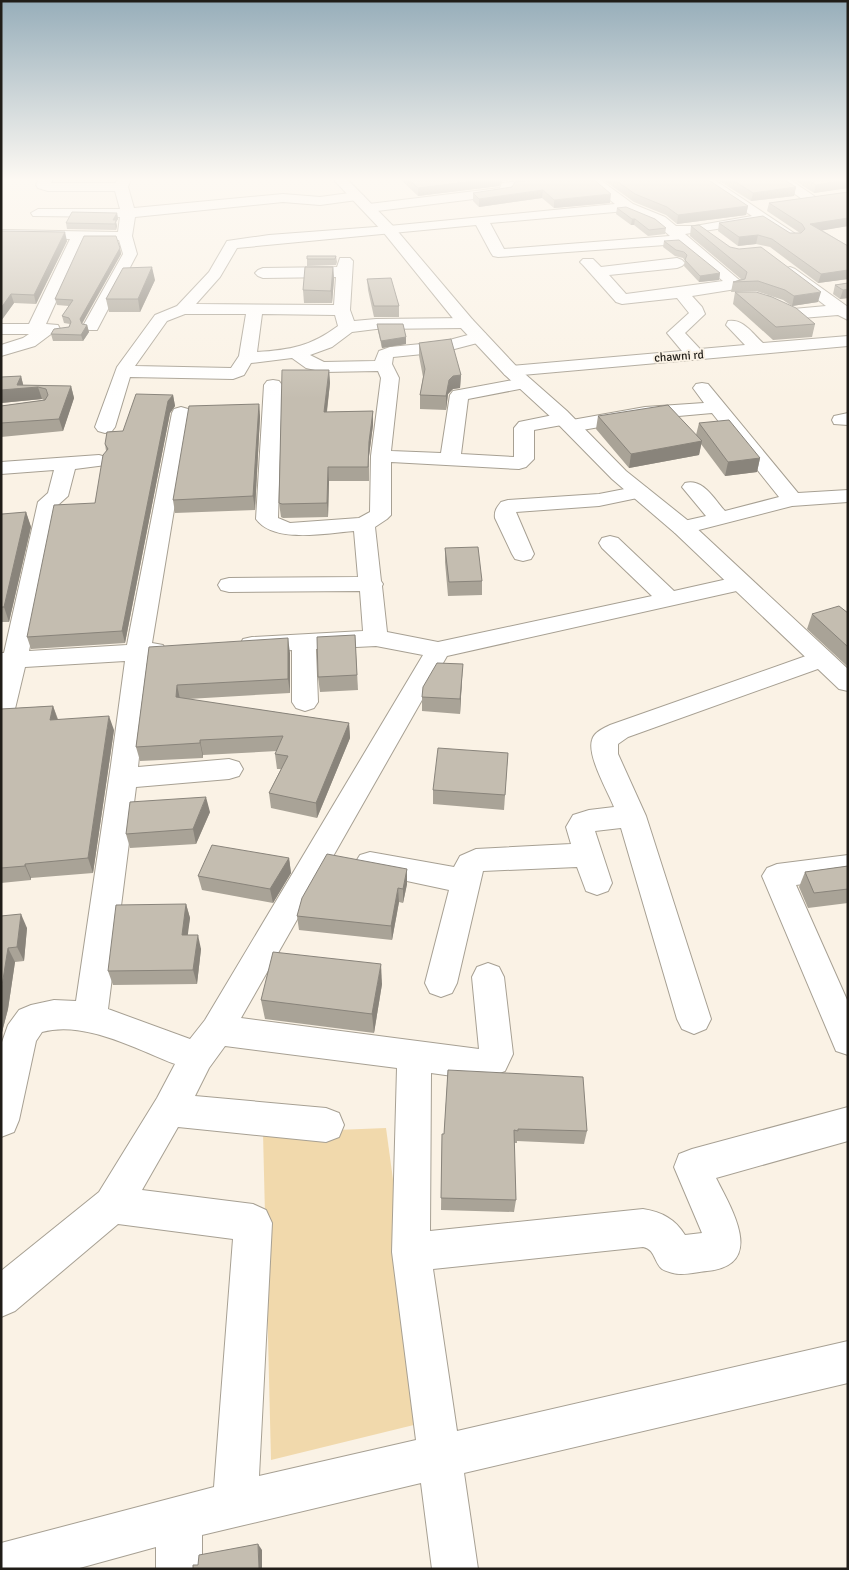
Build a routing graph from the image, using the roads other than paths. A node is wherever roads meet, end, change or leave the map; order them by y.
1 (74, 252) edge
2 (130, 252) edge
3 (227, 252) edge
4 (267, 252) edge
5 (407, 252) edge
6 (498, 252) edge
7 (516, 252) edge
8 (698, 252) edge
9 (778, 262) edge
10 (677, 264) dead end
11 (839, 286) edge
12 (814, 290) junction
13 (682, 294) junction
14 (182, 309) junction
15 (254, 310) junction
16 (342, 310) junction
17 (845, 312) edge
18 (466, 322) junction
19 (734, 324) dead end
20 (91, 326) dead end
21 (347, 327) junction
22 (1, 329) edge
23 (48, 329) junction
24 (479, 337) junction
25 (848, 341) edge
26 (759, 349) junction
27 (295, 352) junction
28 (696, 355) junction
29 (247, 358) junction
30 (4, 360) edge
31 (383, 364) junction
32 (124, 371) junction
33 (517, 377) junction
34 (273, 385) dead end
35 (702, 388) dead end
36 (718, 407) junction
37 (181, 412) dead end
38 (567, 422) junction
39 (105, 427) dead end
40 (381, 456) junction
41 (450, 460) junction
42 (99, 461) dead end
43 (66, 464) junction
44 (1, 468) edge
45 (692, 487) dead end
46 (640, 492) junction
47 (848, 496) edge
48 (792, 500) junction
49 (552, 504) junction
50 (721, 519) junction
51 (364, 524) junction
52 (561, 524) dead end
53 (683, 528) junction
54 (610, 543) dead end
55 (523, 554) dead end
56 (741, 583) junction
57 (372, 584) junction
58 (229, 585) dead end
59 (669, 599) junction
60 (376, 638) junction
61 (304, 642) junction
62 (226, 647) edge
63 (177, 650) edge
64 (438, 650) junction
65 (138, 652) junction
66 (820, 659) junction
67 (8, 661) edge
68 (848, 683) edge
69 (306, 702) dead end
70 (1, 713) edge
71 (229, 769) dead end
72 (123, 778) junction
73 (632, 816) junction
74 (320, 853) junction
75 (848, 866) edge
76 (464, 881) junction
77 (488, 977) dead end
78 (441, 983) dead end
79 (90, 1016) junction
80 (694, 1019) dead end
81 (848, 1040) edge
82 (207, 1043) junction
83 (414, 1055) junction
84 (170, 1110) junction
85 (1, 1120) edge
86 (848, 1124) edge
87 (326, 1125) dead end
88 (112, 1205) junction
89 (411, 1252) junction
90 (1, 1297) edge
91 (848, 1362) edge
92 (439, 1457) junction
93 (235, 1504) junction
94 (178, 1519) junction
95 (1, 1566) edge
96 (179, 1569) edge
97 (455, 1569) edge

1 - 23 street
2 - 20 street
3 - 14 street
4 - 16 street
5 - 18 street
6 - 7 street
8 - 13 street
9 - 12 street
10 - 13 street
11 - 12 street
12 - 17 street
13 - 17 street
13 - 28 street
14 - 15 street
14 - 32 street
15 - 16 street
15 - 29 street
16 - 21 street
18 - 21 street
18 - 24 street
19 - 26 street
21 - 27 street
22 - 23 street
23 - 30 street
24 - 31 street
24 - 33 street
25 - 26 street, chawni rd
26 - 28 street, chawni rd
27 - 29 street
27 - 31 street
28 - 33 street, chawni rd
29 - 32 street
31 - 40 street
32 - 39 street
33 - 38 street
33 - 41 street, chawni rd
34 - 51 street
35 - 36 street
36 - 38 street
36 - 48 street
37 - 65 street
38 - 41 street
38 - 46 street
40 - 41 street
40 - 51 street
42 - 43 street
43 - 44 street
43 - 67 street
45 - 50 street
46 - 49 street
46 - 53 street
47 - 48 street
48 - 50 street
49 - 52 street
49 - 55 street
50 - 53 street
51 - 57 street
53 - 56 street
54 - 59 street
56 - 59 street
56 - 66 street
57 - 58 street
57 - 60 street
59 - 64 street
60 - 61 street
60 - 64 street
61 - 62 street
61 - 69 street
63 - 65 street
64 - 74 street
65 - 67 street
65 - 72 street
66 - 68 street
66 - 73 street
67 - 70 street
71 - 72 street
72 - 79 street
73 - 76 street
73 - 80 street
74 - 76 street
74 - 82 street
75 - 81 street
76 - 78 street
77 - 83 street
79 - 82 street
79 - 85 street
82 - 83 street
82 - 84 street
83 - 89 street
84 - 87 street
84 - 88 street
86 - 89 street
88 - 90 street
88 - 93 street
89 - 92 street
91 - 92 street
92 - 93 street
92 - 97 street
93 - 94 street
94 - 95 street
94 - 96 street

